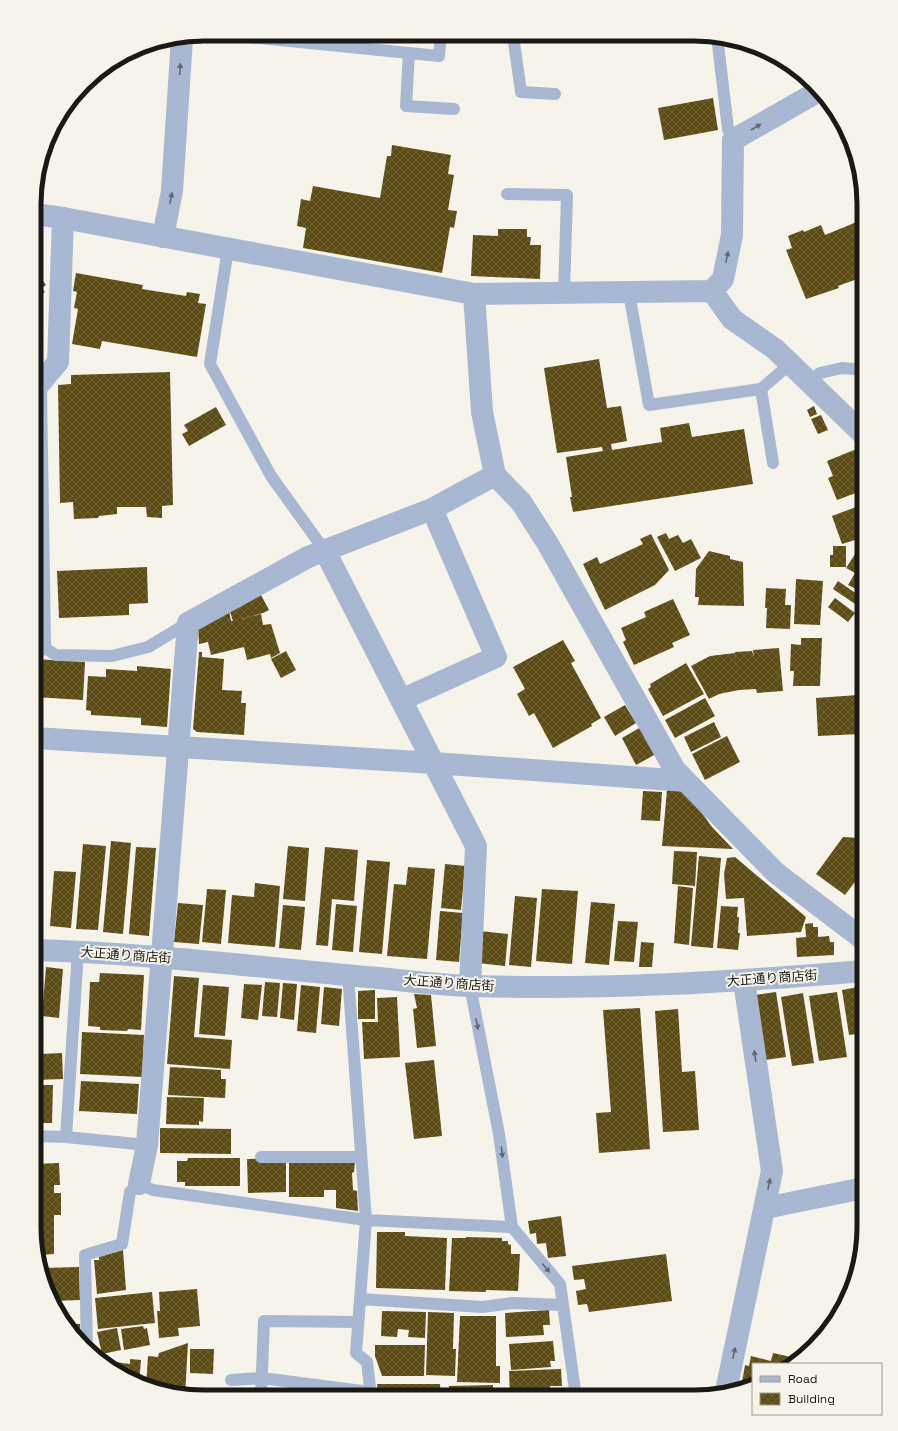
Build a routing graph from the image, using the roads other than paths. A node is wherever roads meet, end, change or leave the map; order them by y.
1 (289, 41) edge
2 (440, 41) edge
3 (514, 41) edge
4 (182, 42) edge
5 (718, 43) edge
6 (409, 53) junction
7 (555, 94) dead end
8 (814, 94) edge
9 (454, 110) dead end
10 (733, 140) junction
11 (507, 194) dead end
12 (41, 215) edge
13 (63, 218) junction
14 (163, 237) junction
15 (228, 249) junction
16 (712, 291) junction
17 (629, 292) junction
18 (564, 293) junction
19 (474, 294) junction
20 (790, 364) junction
21 (857, 369) edge
22 (41, 382) edge
23 (809, 382) junction
24 (761, 389) junction
25 (857, 428) edge
26 (773, 463) dead end
27 (495, 475) junction
28 (432, 509) junction
29 (325, 551) junction
30 (188, 623) junction
31 (41, 647) edge
32 (401, 700) junction
33 (41, 738) edge
34 (179, 748) junction
35 (434, 763) junction
36 (686, 781) junction
37 (857, 935) edge
38 (41, 950) edge
39 (78, 951) junction
40 (162, 957) junction
41 (857, 972) edge
42 (348, 975) junction
43 (744, 981) junction
44 (470, 986) junction
45 (41, 1136) edge
46 (66, 1137) junction
47 (146, 1145) junction
48 (261, 1157) dead end
49 (361, 1157) junction
50 (139, 1184) junction
51 (857, 1189) edge
52 (764, 1208) junction
53 (366, 1220) junction
54 (512, 1227) junction
55 (360, 1300) junction
56 (563, 1305) junction
57 (358, 1322) junction
58 (87, 1340) edge
59 (262, 1378) junction
60 (231, 1380) dead end
61 (727, 1387) edge
62 (261, 1390) edge
63 (343, 1390) edge
64 (370, 1390) edge
65 (575, 1390) edge

1 - 6 lane
2 - 6 lane
3 - 7 lane
14 -> 4 street
5 - 10 lane
6 - 9 lane
10 -> 8 street
16 -> 10 street
11 - 18 lane
12 - 13 street
13 - 14 street
13 - 22 street
14 - 15 street
15 - 19 street
15 - 29 lane
16 - 17 street
16 - 20 street
17 - 18 street
17 - 24 lane
18 - 19 street
19 - 27 street
20 - 23 street
20 - 24 lane
21 - 23 lane
23 - 25 street
24 - 26 lane
27 - 28 street
27 - 36 street
28 - 29 street
28 - 32 street
29 - 30 street
29 - 32 street
30 - 31 lane
30 - 34 street
32 - 35 street
33 - 34 street
34 - 35 street
34 - 40 street
35 - 36 street
35 - 44 street
36 - 37 street
38 - 39 street, 大正通り商店街
39 - 40 street, 大正通り商店街
39 - 46 lane
40 - 42 street, 大正通り商店街
40 - 47 street
41 - 43 street, 大正通り商店街
42 - 44 street, 大正通り商店街
42 - 49 lane
43 - 44 street, 大正通り商店街
52 -> 43 street
44 -> 54 lane
45 - 46 lane
46 - 47 lane
47 - 50 street
48 - 49 lane
49 - 53 lane
50 - 53 lane
50 - 58 lane
51 - 52 street
61 -> 52 street
53 - 54 lane
53 - 55 lane
54 -> 56 lane
55 - 56 lane
55 - 57 lane
56 - 65 lane
57 - 59 lane
57 - 64 lane
59 - 60 lane
59 - 62 lane
59 - 63 lane

